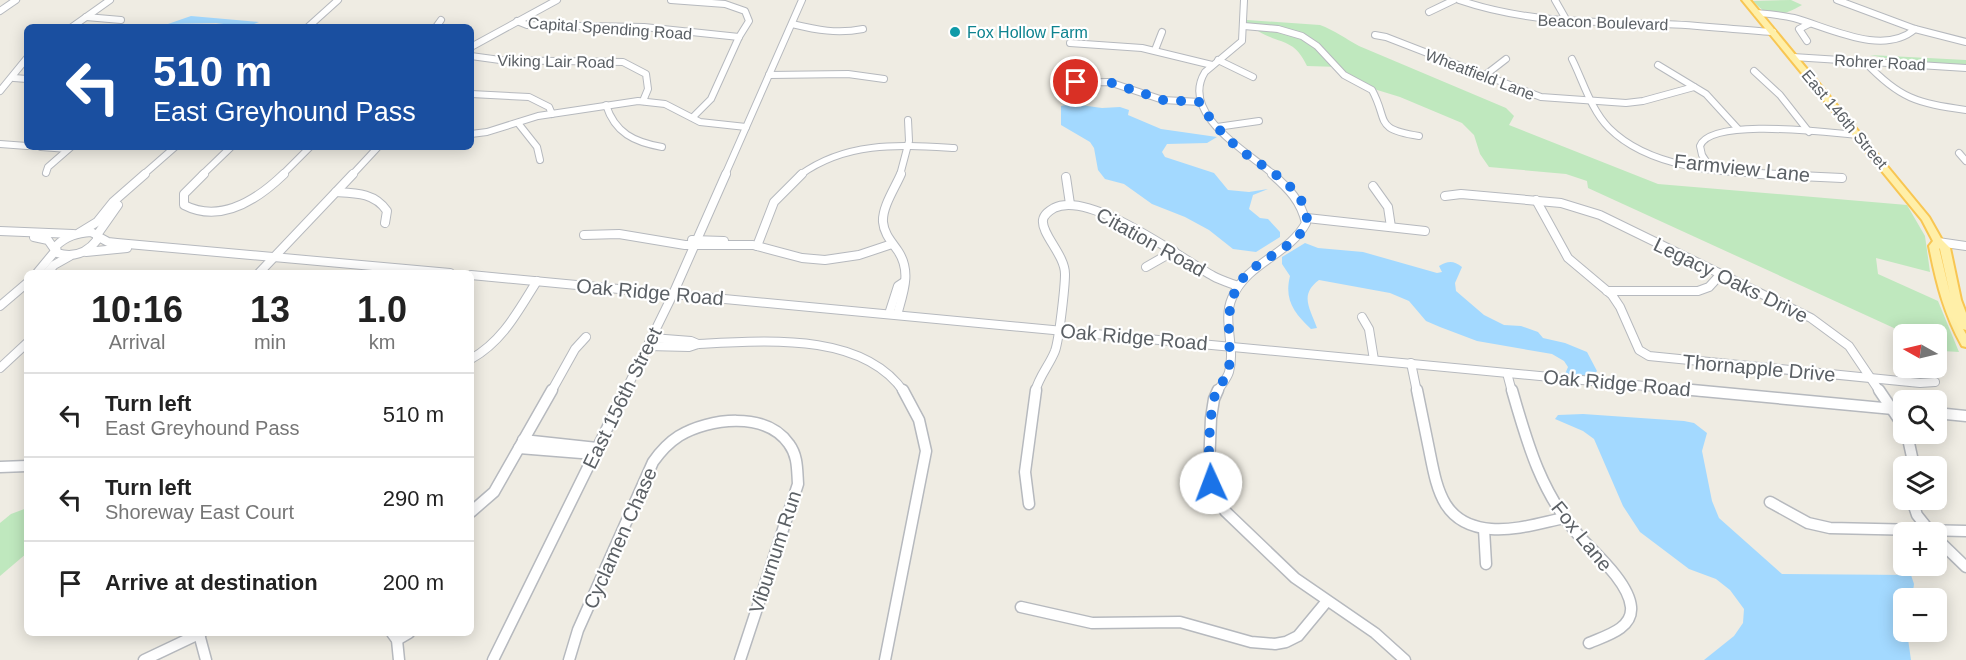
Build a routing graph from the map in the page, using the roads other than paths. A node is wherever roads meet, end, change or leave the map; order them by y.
1 (16, 0) edge
2 (110, 0) edge
3 (338, 0) edge
4 (671, 0) edge
5 (802, 0) edge
6 (1244, 0) edge
7 (1454, 0) edge
8 (1459, 0) edge
9 (1555, 0) edge
10 (1746, 0) edge
11 (1837, 0) edge
12 (551, 1) edge
13 (0, 10) edge
14 (1429, 12) dead end
15 (1757, 13) junction
16 (86, 17) junction
17 (121, 20) dead end
18 (441, 20) dead end
19 (517, 21) junction
20 (1567, 21) junction
21 (76, 24) edge
22 (311, 24) edge
23 (438, 24) edge
24 (792, 24) junction
25 (1809, 24) junction
26 (1244, 26) junction
27 (863, 29) dead end
28 (1915, 29) junction
29 (1772, 31) junction
30 (1162, 32) dead end
31 (1375, 35) dead end
32 (739, 37) junction
33 (1808, 41) dead end
34 (1966, 42) edge
35 (1070, 44) dead end
36 (474, 45) edge
37 (1155, 50) junction
38 (474, 56) edge
39 (1793, 57) junction
40 (1506, 59) dead end
41 (1572, 59) dead end
42 (24, 61) edge
43 (1865, 62) junction
44 (1215, 63) junction
45 (1658, 65) dead end
46 (651, 67) dead end
47 (1966, 68) edge
48 (642, 70) junction
49 (1754, 71) dead end
50 (770, 73) junction
51 (1484, 76) junction
52 (1253, 77) dead end
53 (14, 78) junction
54 (24, 79) edge
55 (884, 79) dead end
56 (1059, 82) dead end
57 (1694, 87) junction
58 (0, 92) edge
59 (474, 94) edge
60 (643, 101) junction
61 (1593, 101) junction
62 (1200, 102) junction
63 (606, 105) junction
64 (1966, 111) edge
65 (552, 114) junction
66 (694, 117) junction
67 (908, 120) dead end
68 (1259, 121) dead end
69 (518, 123) junction
70 (747, 125) junction
71 (1217, 127) junction
72 (1738, 129) junction
73 (1809, 132) junction
74 (474, 133) edge
75 (1858, 135) junction
76 (1419, 136) dead end
77 (0, 144) edge
78 (24, 146) edge
79 (662, 147) dead end
80 (910, 147) junction
81 (954, 148) dead end
82 (67, 150) edge
83 (173, 150) edge
84 (228, 150) edge
85 (307, 150) edge
86 (375, 150) edge
87 (1959, 153) dead end
88 (540, 160) dead end
89 (1966, 161) edge
90 (1711, 169) junction
91 (46, 173) dead end
92 (1066, 177) dead end
93 (1842, 178) dead end
94 (133, 185) junction
95 (1373, 186) dead end
96 (336, 192) junction
97 (1445, 196) dead end
98 (1536, 200) junction
99 (1070, 204) junction
100 (1307, 218) junction
101 (385, 223) dead end
102 (1391, 227) junction
103 (4, 231) edge
104 (1425, 231) dead end
105 (77, 234) junction
106 (97, 236) junction
107 (584, 236) dead end
108 (1938, 242) junction
109 (695, 243) junction
110 (892, 244) junction
111 (757, 246) junction
112 (1966, 246) edge
113 (178, 248) junction
114 (56, 250) junction
115 (1174, 251) junction
116 (75, 254) junction
117 (274, 257) junction
118 (1146, 267) dead end
119 (40, 270) edge
120 (49, 270) edge
121 (263, 270) edge
122 (417, 270) edge
123 (474, 275) edge
124 (1720, 275) junction
125 (537, 281) junction
126 (24, 286) edge
127 (1238, 286) junction
128 (1607, 291) junction
129 (24, 292) edge
130 (673, 294) junction
131 (0, 307) edge
132 (893, 315) junction
133 (1362, 317) dead end
134 (1966, 326) edge
135 (1059, 330) junction
136 (586, 337) dead end
137 (650, 342) junction
138 (1966, 343) edge
139 (24, 346) edge
140 (1229, 346) junction
141 (474, 358) edge
142 (1374, 360) junction
143 (1411, 363) junction
144 (0, 368) edge
145 (1508, 373) junction
146 (1872, 378) junction
147 (1935, 382) dead end
148 (1893, 409) joint
149 (1947, 414) edge
150 (1966, 416) edge
151 (761, 424) joint
152 (521, 444) junction
153 (596, 451) junction
154 (0, 467) edge
155 (24, 467) edge
156 (1770, 502) dead end
157 (1029, 504) dead end
158 (474, 509) edge
159 (1564, 519) junction
160 (1484, 529) junction
161 (1893, 530) edge
162 (1947, 531) edge
163 (1966, 531) edge
164 (1947, 549) edge
165 (1486, 564) dead end
166 (1966, 567) edge
167 (1327, 601) junction
168 (1021, 607) dead end
169 (194, 636) edge
170 (201, 636) edge
171 (395, 636) edge
172 (1589, 643) dead end
173 (144, 660) edge
174 (206, 660) edge
175 (399, 660) edge
176 (493, 660) edge
177 (569, 660) edge
178 (740, 660) edge
179 (885, 660) edge
180 (1405, 660) edge

1 - 13 street
2 - 16 street
3 - 22 street
4 - 32 street
5 - 24 street, East 156th Street
6 - 26 street
7 - 14 street
8 - 20 street, Beacon Boulevard
9 - 20 street
10 - 15 main road, East 146th Street
11 - 28 street
12 - 19 street
15 - 25 street
15 - 29 main road, East 146th Street
16 - 17 street
16 - 21 street
18 - 23 street
19 - 32 street, Capital Spending Road
19 - 36 street
20 - 29 street, Beacon Boulevard
24 - 27 street
24 - 50 street, East 156th Street
25 - 28 street
25 - 33 street
26 - 44 street
26 - 76 street
28 - 34 street
29 - 39 main road, East 146th Street
30 - 37 street
31 - 51 street, Wheatfield Lane
32 - 66 street
35 - 37 street
37 - 44 street
38 - 48 street, Viking Lair Road
39 - 43 street, Rohrer Road
39 - 75 main road, East 146th Street
40 - 51 street
41 - 61 street, Farmview Lane
42 - 53 street
43 - 47 street, Rohrer Road
43 - 64 street
44 - 52 street
44 - 62 street
45 - 57 street
46 - 48 street
48 - 60 street, Viking Lair Road
49 - 73 street
50 - 55 street
50 - 70 street, East 156th Street
51 - 61 street, Wheatfield Lane
53 - 54 street
53 - 58 street
56 - 62 street
57 - 61 street, Wheatfield Lane
57 - 72 street
59 - 65 street
60 - 63 street
60 - 66 street
61 - 90 street, Farmview Lane
62 - 71 street
63 - 65 street
63 - 79 street
65 - 69 street
66 - 70 street
67 - 80 street
68 - 71 street
69 - 74 street
69 - 88 street
70 - 109 street, East 156th Street
71 - 100 street
72 - 73 street
72 - 90 street
73 - 75 street
75 - 108 main road, East 146th Street
77 - 78 street
80 - 81 street
80 - 110 street
80 - 111 street
82 - 91 street
83 - 94 street
84 - 85 street
86 - 96 street
87 - 89 street
90 - 93 street, Farmview Lane
92 - 99 street
94 - 105 street
94 - 106 street
95 - 102 street
96 - 101 street
96 - 117 street
97 - 98 street, Legacy Oaks Drive
98 - 124 street, Legacy Oaks Drive
98 - 128 street
99 - 115 street, Citation Road
99 - 135 street, Citation Road
100 - 102 street
100 - 127 street
102 - 104 street
103 - 105 street
103 - 114 street
105 - 106 street
105 - 114 street
106 - 113 street
106 - 116 street
107 - 109 street
108 - 112 street
108 - 134 main road, East 146th Street
108 - 138 main road
109 - 111 street
109 - 130 street, East 156th Street
110 - 111 street
110 - 132 street
113 - 116 street
113 - 117 street
114 - 116 street
114 - 119 street
115 - 118 street
115 - 127 street, Citation Road
116 - 120 street
117 - 121 street
117 - 122 street
123 - 125 street, Oak Ridge Road
124 - 128 street
124 - 146 street, Legacy Oaks Drive
125 - 130 street, Oak Ridge Road
125 - 141 street
126 - 131 street
127 - 140 street
128 - 146 street, Thornapple Drive
129 - 131 street
130 - 132 street, Oak Ridge Road
130 - 137 street, East 156th Street
132 - 135 street, Oak Ridge Road
133 - 142 street
135 - 140 street, Oak Ridge Road
135 - 157 street
136 - 152 street
137 - 153 street, East 156th Street
137 - 179 street
139 - 144 street
140 - 142 street, Oak Ridge Road
140 - 167 street
142 - 143 street, Oak Ridge Road
143 - 145 street, Oak Ridge Road
143 - 160 street
145 - 148 street, Oak Ridge Road
145 - 159 street, Fox Lane
146 - 147 street, Thornapple Drive
146 - 148 street, Legacy Oaks Drive
149 - 150 street
151 - 177 street, Cyclamen Chase
151 - 178 street, Viburnum Run
152 - 153 street
152 - 158 street
153 - 176 street, East 156th Street
154 - 155 street
156 - 161 street
159 - 160 street
159 - 172 street, Fox Lane
160 - 165 street
162 - 163 street
164 - 166 street
167 - 168 street
167 - 180 street
169 - 173 street
170 - 174 street
171 - 175 street

